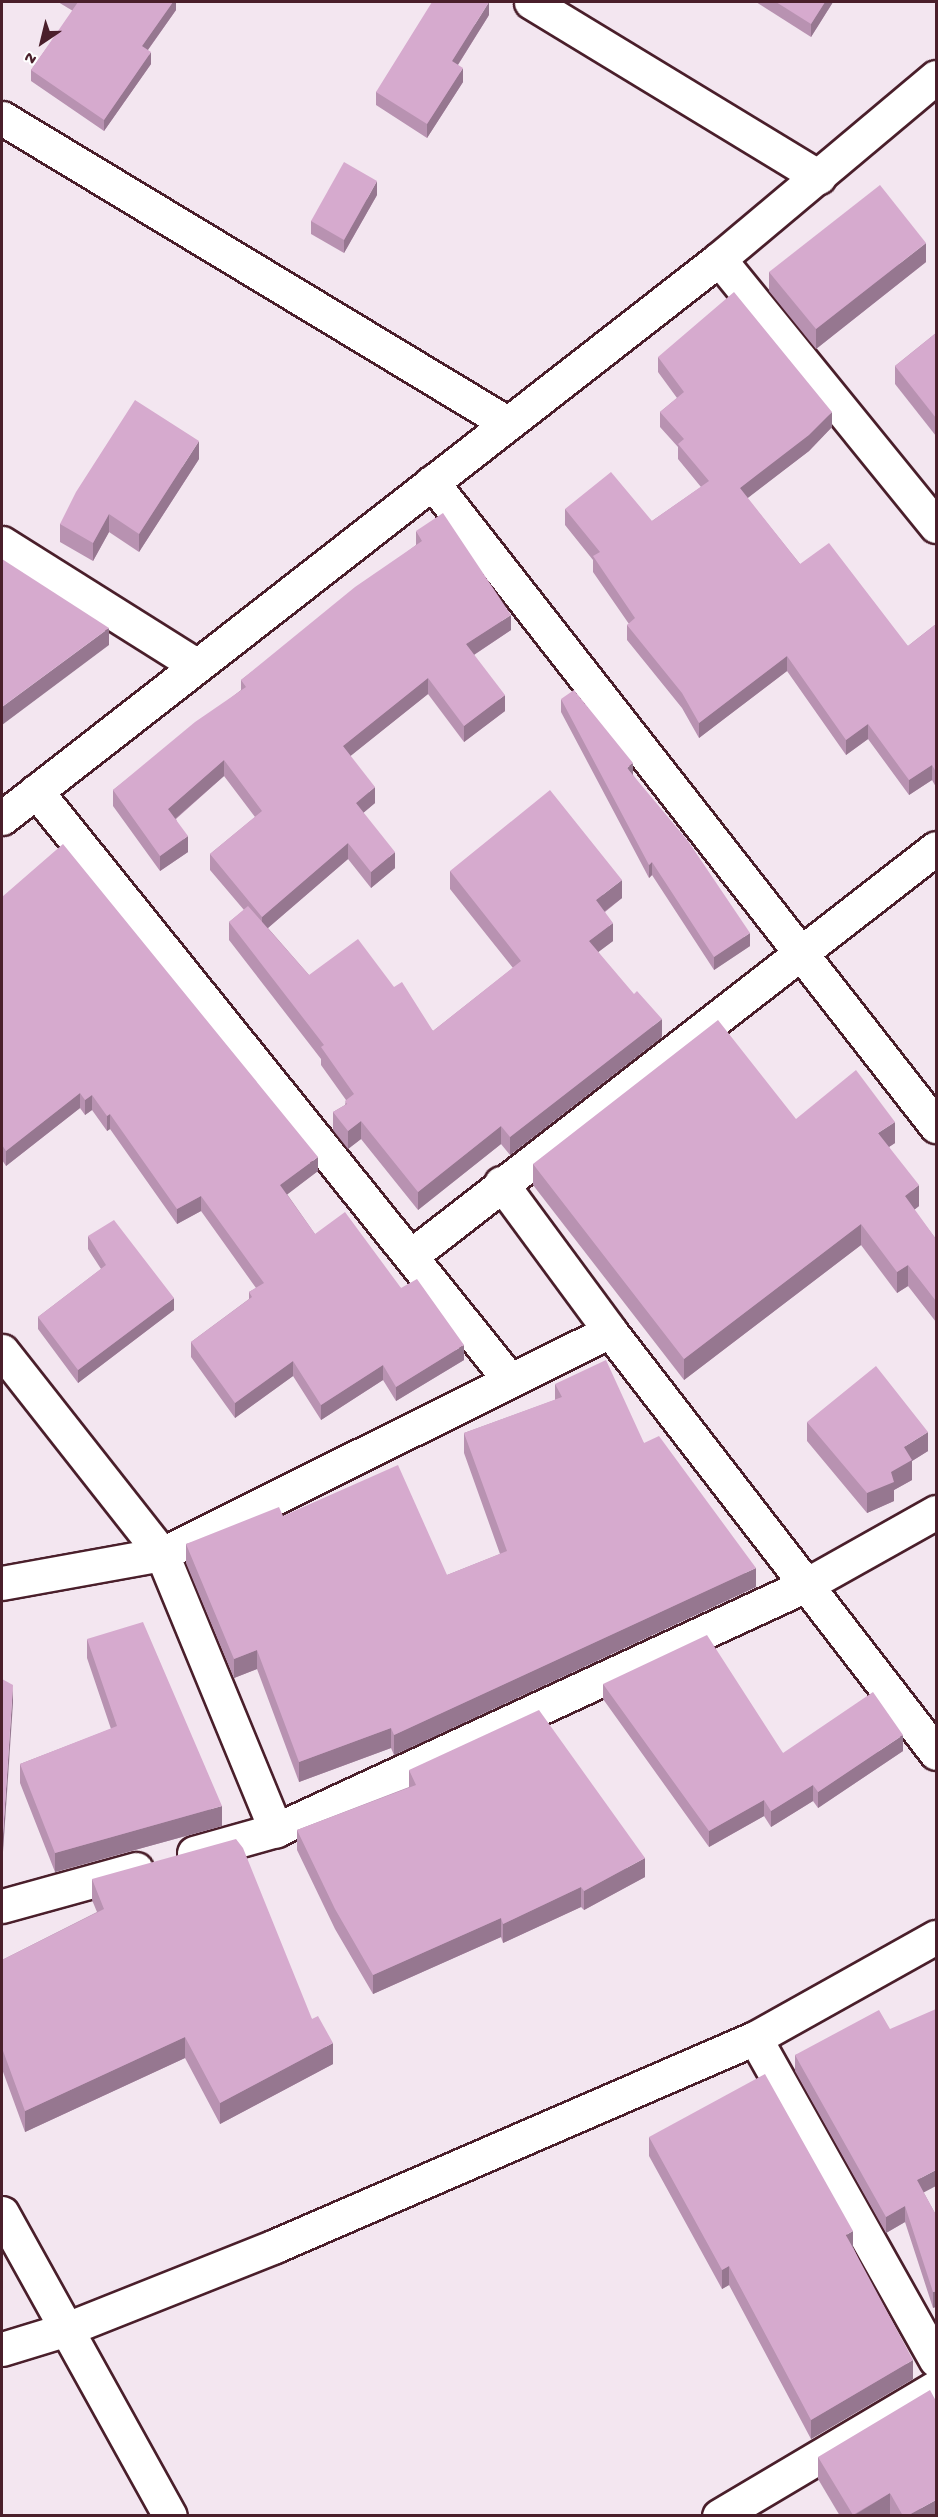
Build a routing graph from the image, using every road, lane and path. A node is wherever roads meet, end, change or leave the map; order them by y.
1 (531, 2) edge
2 (936, 77) edge
3 (2, 118) edge
4 (819, 177) junction
5 (719, 259) junction
6 (507, 423) junction
7 (432, 482) junction
8 (936, 526) edge
9 (2, 543) edge
10 (196, 665) junction
11 (36, 791) junction
12 (2, 818) edge
13 (936, 848) edge
14 (798, 954) junction
15 (936, 1126) edge
16 (501, 1183) junction
17 (412, 1255) junction
18 (610, 1331) junction
19 (2, 1351) edge
20 (509, 1379) junction
21 (936, 1512) edge
22 (162, 1554) junction
23 (2, 1583) edge
24 (806, 1585) junction
25 (936, 1753) edge
26 (276, 1830) junction
27 (2, 1906) edge
28 (936, 1937) edge
29 (755, 2038) junction
30 (2, 2213) edge
31 (64, 2330) junction
32 (2, 2349) edge
33 (936, 2360) edge
34 (936, 2387) edge
35 (170, 2516) edge
36 (718, 2516) edge

1 - 4 street
2 - 4 street
3 - 6 street
4 - 5 street
5 - 6 street
5 - 8 street
6 - 7 street
7 - 10 street
7 - 14 street
9 - 10 street
10 - 11 street
11 - 12 street
11 - 17 street
13 - 14 street
14 - 15 street
14 - 16 street
16 - 17 street
16 - 18 street
17 - 20 street
18 - 20 street
18 - 24 street
19 - 22 street
20 - 22 street
21 - 24 street
22 - 23 street
22 - 26 street
24 - 25 street
24 - 26 street
26 - 27 street
28 - 29 street
29 - 31 street
29 - 33 street
30 - 31 street
31 - 32 street
31 - 35 street
34 - 36 street

